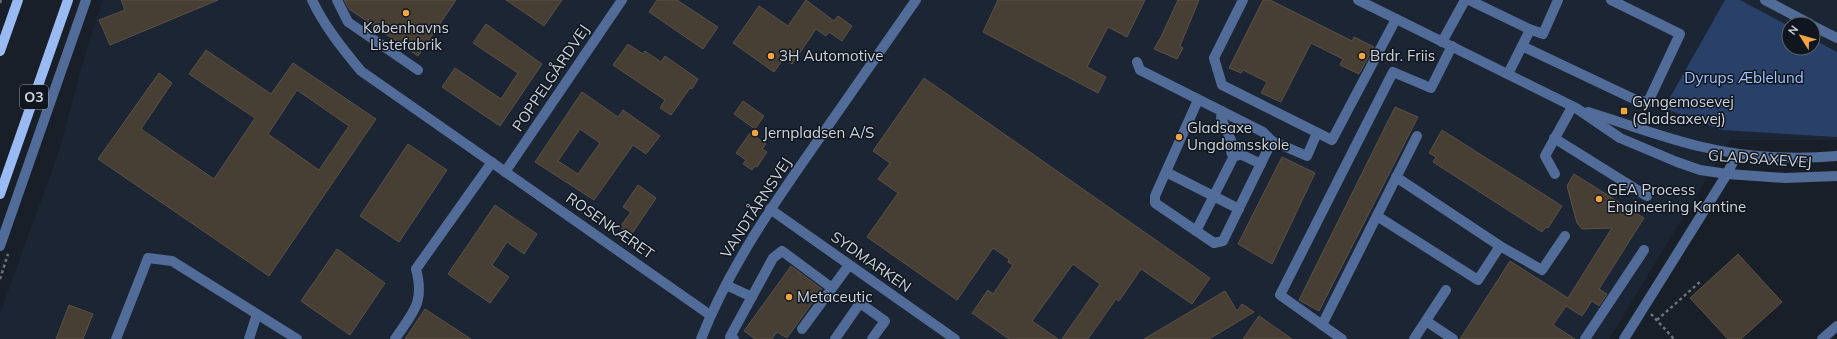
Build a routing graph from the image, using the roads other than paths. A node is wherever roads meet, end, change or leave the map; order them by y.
1 (18, 0) edge
2 (68, 0) edge
3 (86, 0) edge
4 (312, 0) edge
5 (337, 0) edge
6 (622, 0) edge
7 (916, 0) edge
8 (1244, 0) edge
9 (1358, 0) edge
10 (1465, 0) edge
11 (1468, 0) edge
12 (1558, 0) edge
13 (1610, 0) edge
14 (1765, 0) edge
15 (1795, 16) edge
16 (1396, 19) junction
17 (1529, 29) junction
18 (1821, 30) edge
19 (1837, 38) edge
20 (1442, 42) junction
21 (1452, 46) junction
22 (1522, 46) junction
23 (0, 51) edge
24 (1137, 62) dead end
25 (418, 70) dead end
26 (1508, 74) junction
27 (1198, 100) junction
28 (1574, 108) junction
29 (1222, 111) junction
30 (1317, 133) junction
31 (1417, 136) dead end
32 (1554, 138) junction
33 (1272, 142) junction
34 (1236, 152) junction
35 (1737, 154) junction
36 (1837, 156) edge
37 (492, 162) junction
38 (1261, 164) junction
39 (505, 172) junction
40 (1166, 172) junction
41 (1555, 174) dead end
42 (1727, 174) junction
43 (1837, 176) edge
44 (1396, 177) junction
45 (0, 194) edge
46 (1214, 196) junction
47 (1646, 196) dead end
48 (770, 209) junction
49 (1239, 209) junction
50 (1377, 216) junction
51 (1196, 231) junction
52 (1565, 236) dead end
53 (0, 246) edge
54 (1500, 246) junction
55 (1644, 250) dead end
56 (849, 265) junction
57 (726, 285) junction
58 (832, 288) junction
59 (1446, 290) dead end
60 (752, 297) junction
61 (257, 314) junction
62 (710, 315) junction
63 (1426, 321) junction
64 (1322, 325) junction
65 (1837, 326) edge
66 (802, 329) dead end
67 (116, 339) edge
68 (249, 339) edge
69 (297, 339) edge
70 (395, 339) edge
71 (701, 339) edge
72 (734, 339) edge
73 (835, 339) edge
74 (872, 339) edge
75 (955, 339) edge
76 (1342, 339) edge
77 (1414, 339) edge
78 (1453, 339) edge
79 (1585, 339) edge
80 (1624, 339) edge
81 (1822, 339) edge

1 - 23 main road
2 - 45 main road, O3
3 - 53 street
4 - 37 street, ROSENKÆRET
5 - 25 street
6 - 39 street, POPPELGÅRDVEJ
7 - 48 street, VANDTÅRNSVEJ
8 - 30 street
9 - 16 street, GLADSAXEVEJ
10 - 20 street
11 - 17 street
12 - 17 street
13 - 22 street
14 - 15 street
16 - 20 street, GLADSAXEVEJ
16 - 30 street
17 - 22 street
18 - 19 street
20 - 21 street, GLADSAXEVEJ
21 - 26 street, GLADSAXEVEJ
21 - 64 street
22 - 26 street
24 - 27 street
26 - 28 street, GLADSAXEVEJ
27 - 29 street
27 - 40 street
28 - 32 street
28 - 35 street, GLADSAXEVEJ
28 - 42 street, GLADSAXEVEJ
29 - 33 street
29 - 34 street
30 - 33 street
31 - 44 street
32 - 41 street
32 - 47 street
33 - 38 street
34 - 38 street
34 - 46 street
35 - 36 street, GLADSAXEVEJ
35 - 42 street
37 - 39 street, ROSENKÆRET
37 - 70 street
38 - 49 street
39 - 62 street, ROSENKÆRET
40 - 46 street
40 - 51 street
42 - 43 street, GLADSAXEVEJ
42 - 80 street
44 - 50 street
44 - 54 street
46 - 49 street
46 - 51 street
48 - 56 street, SYDMARKEN
48 - 57 street, VANDTÅRNSVEJ
49 - 51 street
50 - 54 street
50 - 64 street
52 - 54 street
55 - 79 street
56 - 58 street
56 - 75 street, SYDMARKEN
57 - 60 street
57 - 62 street, VANDTÅRNSVEJ
58 - 60 street
58 - 66 street
59 - 63 street
60 - 72 street
61 - 67 street
61 - 68 street
61 - 69 street
62 - 71 street, VANDTÅRNSVEJ
63 - 77 street
63 - 78 street
64 - 76 street
65 - 81 street
73 - 74 street

